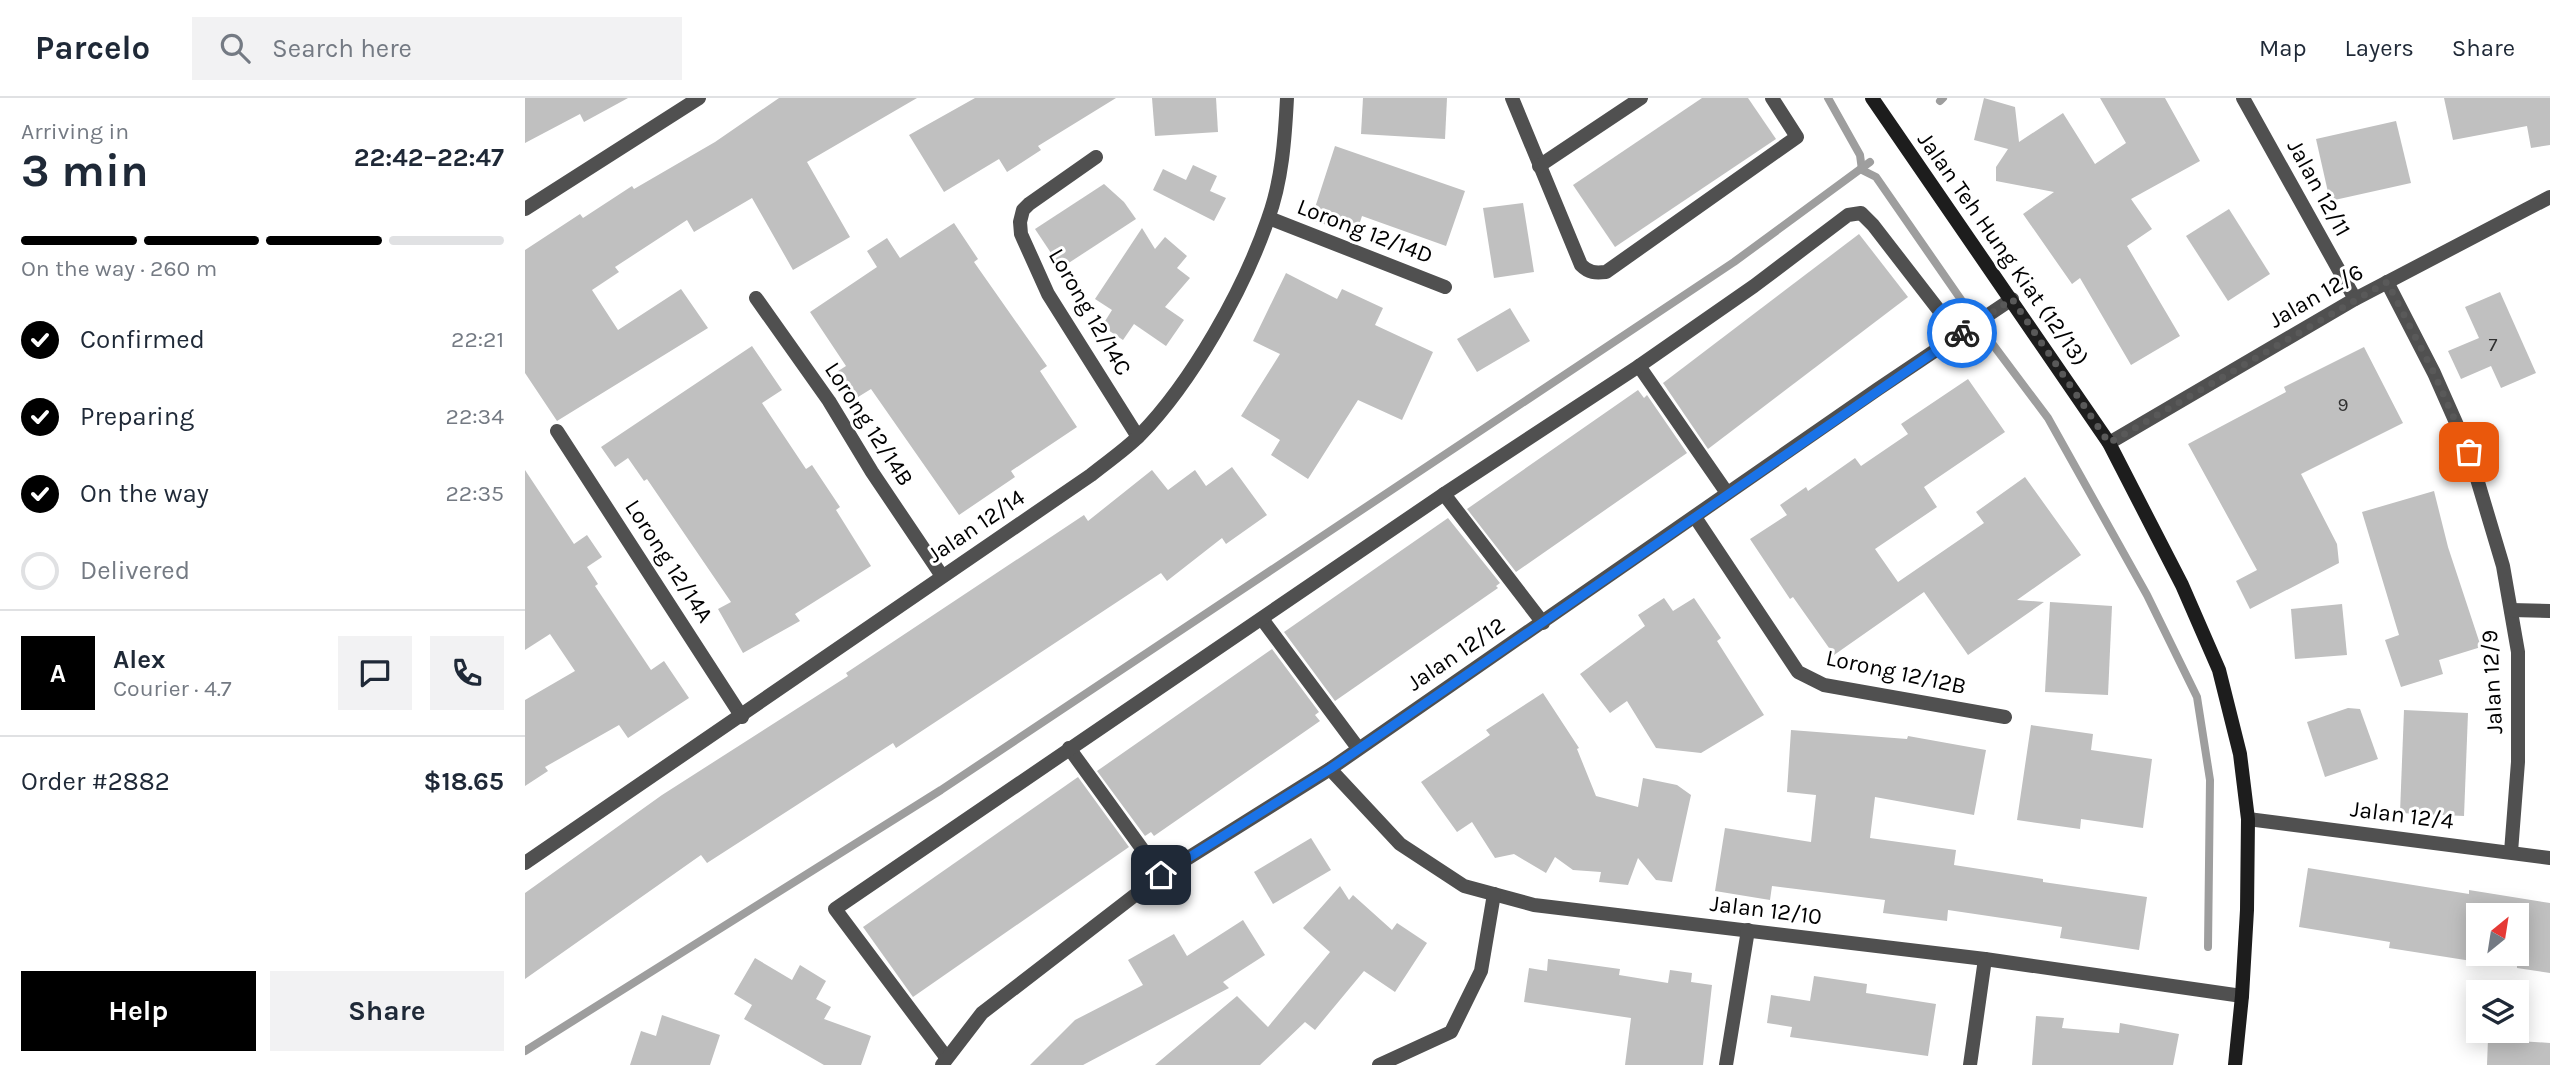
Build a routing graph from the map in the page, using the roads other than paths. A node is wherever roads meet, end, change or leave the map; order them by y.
1 (698, 98) edge
2 (1287, 98) edge
3 (1512, 98) edge
4 (1641, 98) edge
5 (1772, 98) edge
6 (1873, 98) edge
7 (2243, 98) edge
8 (1096, 157) dead end
9 (1539, 166) junction
10 (2550, 197) edge
11 (525, 209) edge
12 (1269, 218) junction
13 (2387, 282) junction
14 (1445, 287) dead end
15 (756, 298) dead end
16 (2012, 299) junction
17 (2355, 299) junction
18 (1958, 335) junction
19 (1639, 366) junction
20 (557, 431) dead end
21 (1138, 437) junction
22 (2109, 443) junction
23 (1727, 493) junction
24 (1444, 494) junction
25 (1695, 517) junction
26 (942, 576) junction
27 (2511, 610) junction
28 (2550, 611) edge
29 (1262, 619) junction
30 (1543, 623) junction
31 (742, 717) junction
32 (2005, 717) dead end
33 (1069, 748) junction
34 (1358, 748) junction
35 (1330, 769) junction
36 (2248, 819) junction
37 (2511, 852) junction
38 (2550, 858) edge
39 (525, 863) edge
40 (1161, 875) junction
41 (1494, 894) junction
42 (1748, 930) junction
43 (1985, 959) junction
44 (2242, 996) junction
45 (944, 1061) edge
46 (1380, 1065) edge
47 (1726, 1065) edge
48 (1970, 1065) edge
49 (2235, 1065) edge

1 - 11 street
2 - 12 street, Jalan 12/14
3 - 9 street
4 - 9 street
5 - 9 street
6 - 16 street, Jalan Teh Hung Kiat (12/13)
7 - 17 street, Jalan 12/11
8 - 21 street, Lorong 12/14C
10 - 13 street, Jalan 12/6
12 - 14 street, Lorong 12/14D
12 - 21 street, Jalan 12/14
13 - 17 street, Jalan 12/6
13 - 27 street, Jalan 12/9
15 - 26 street, Lorong 12/14B
16 - 18 street, Jalan 12/12
16 - 22 street, Jalan Teh Hung Kiat (12/13)
17 - 22 street, Jalan 12/6
18 - 19 street
18 - 23 street, Jalan 12/12
19 - 23 street
19 - 24 street
20 - 31 street, Lorong 12/14A
21 - 26 street, Jalan 12/14
22 - 36 street, Jalan Teh Hung Kiat (12/13)
23 - 25 street, Jalan 12/12
24 - 29 street
24 - 30 street
25 - 30 street, Jalan 12/12
25 - 32 street, Lorong 12/12B
26 - 31 street, Jalan 12/14
27 - 28 street
27 - 37 street, Jalan 12/9
29 - 33 street
29 - 34 street
30 - 34 street, Jalan 12/12
31 - 39 street, Jalan 12/14
33 - 40 street
33 - 45 street
34 - 35 street, Jalan 12/12
35 - 40 street, Jalan 12/12
35 - 41 street, Jalan 12/10
36 - 37 street, Jalan 12/4
36 - 44 street, Jalan Teh Hung Kiat (12/13)
37 - 38 street, Jalan 12/4
40 - 45 street, Jalan 12/12
41 - 42 street, Jalan 12/10
41 - 46 street
42 - 43 street, Jalan 12/10
42 - 47 street
43 - 44 street, Jalan 12/10
43 - 48 street
44 - 49 street, Jalan Teh Hung Kiat (12/13)

